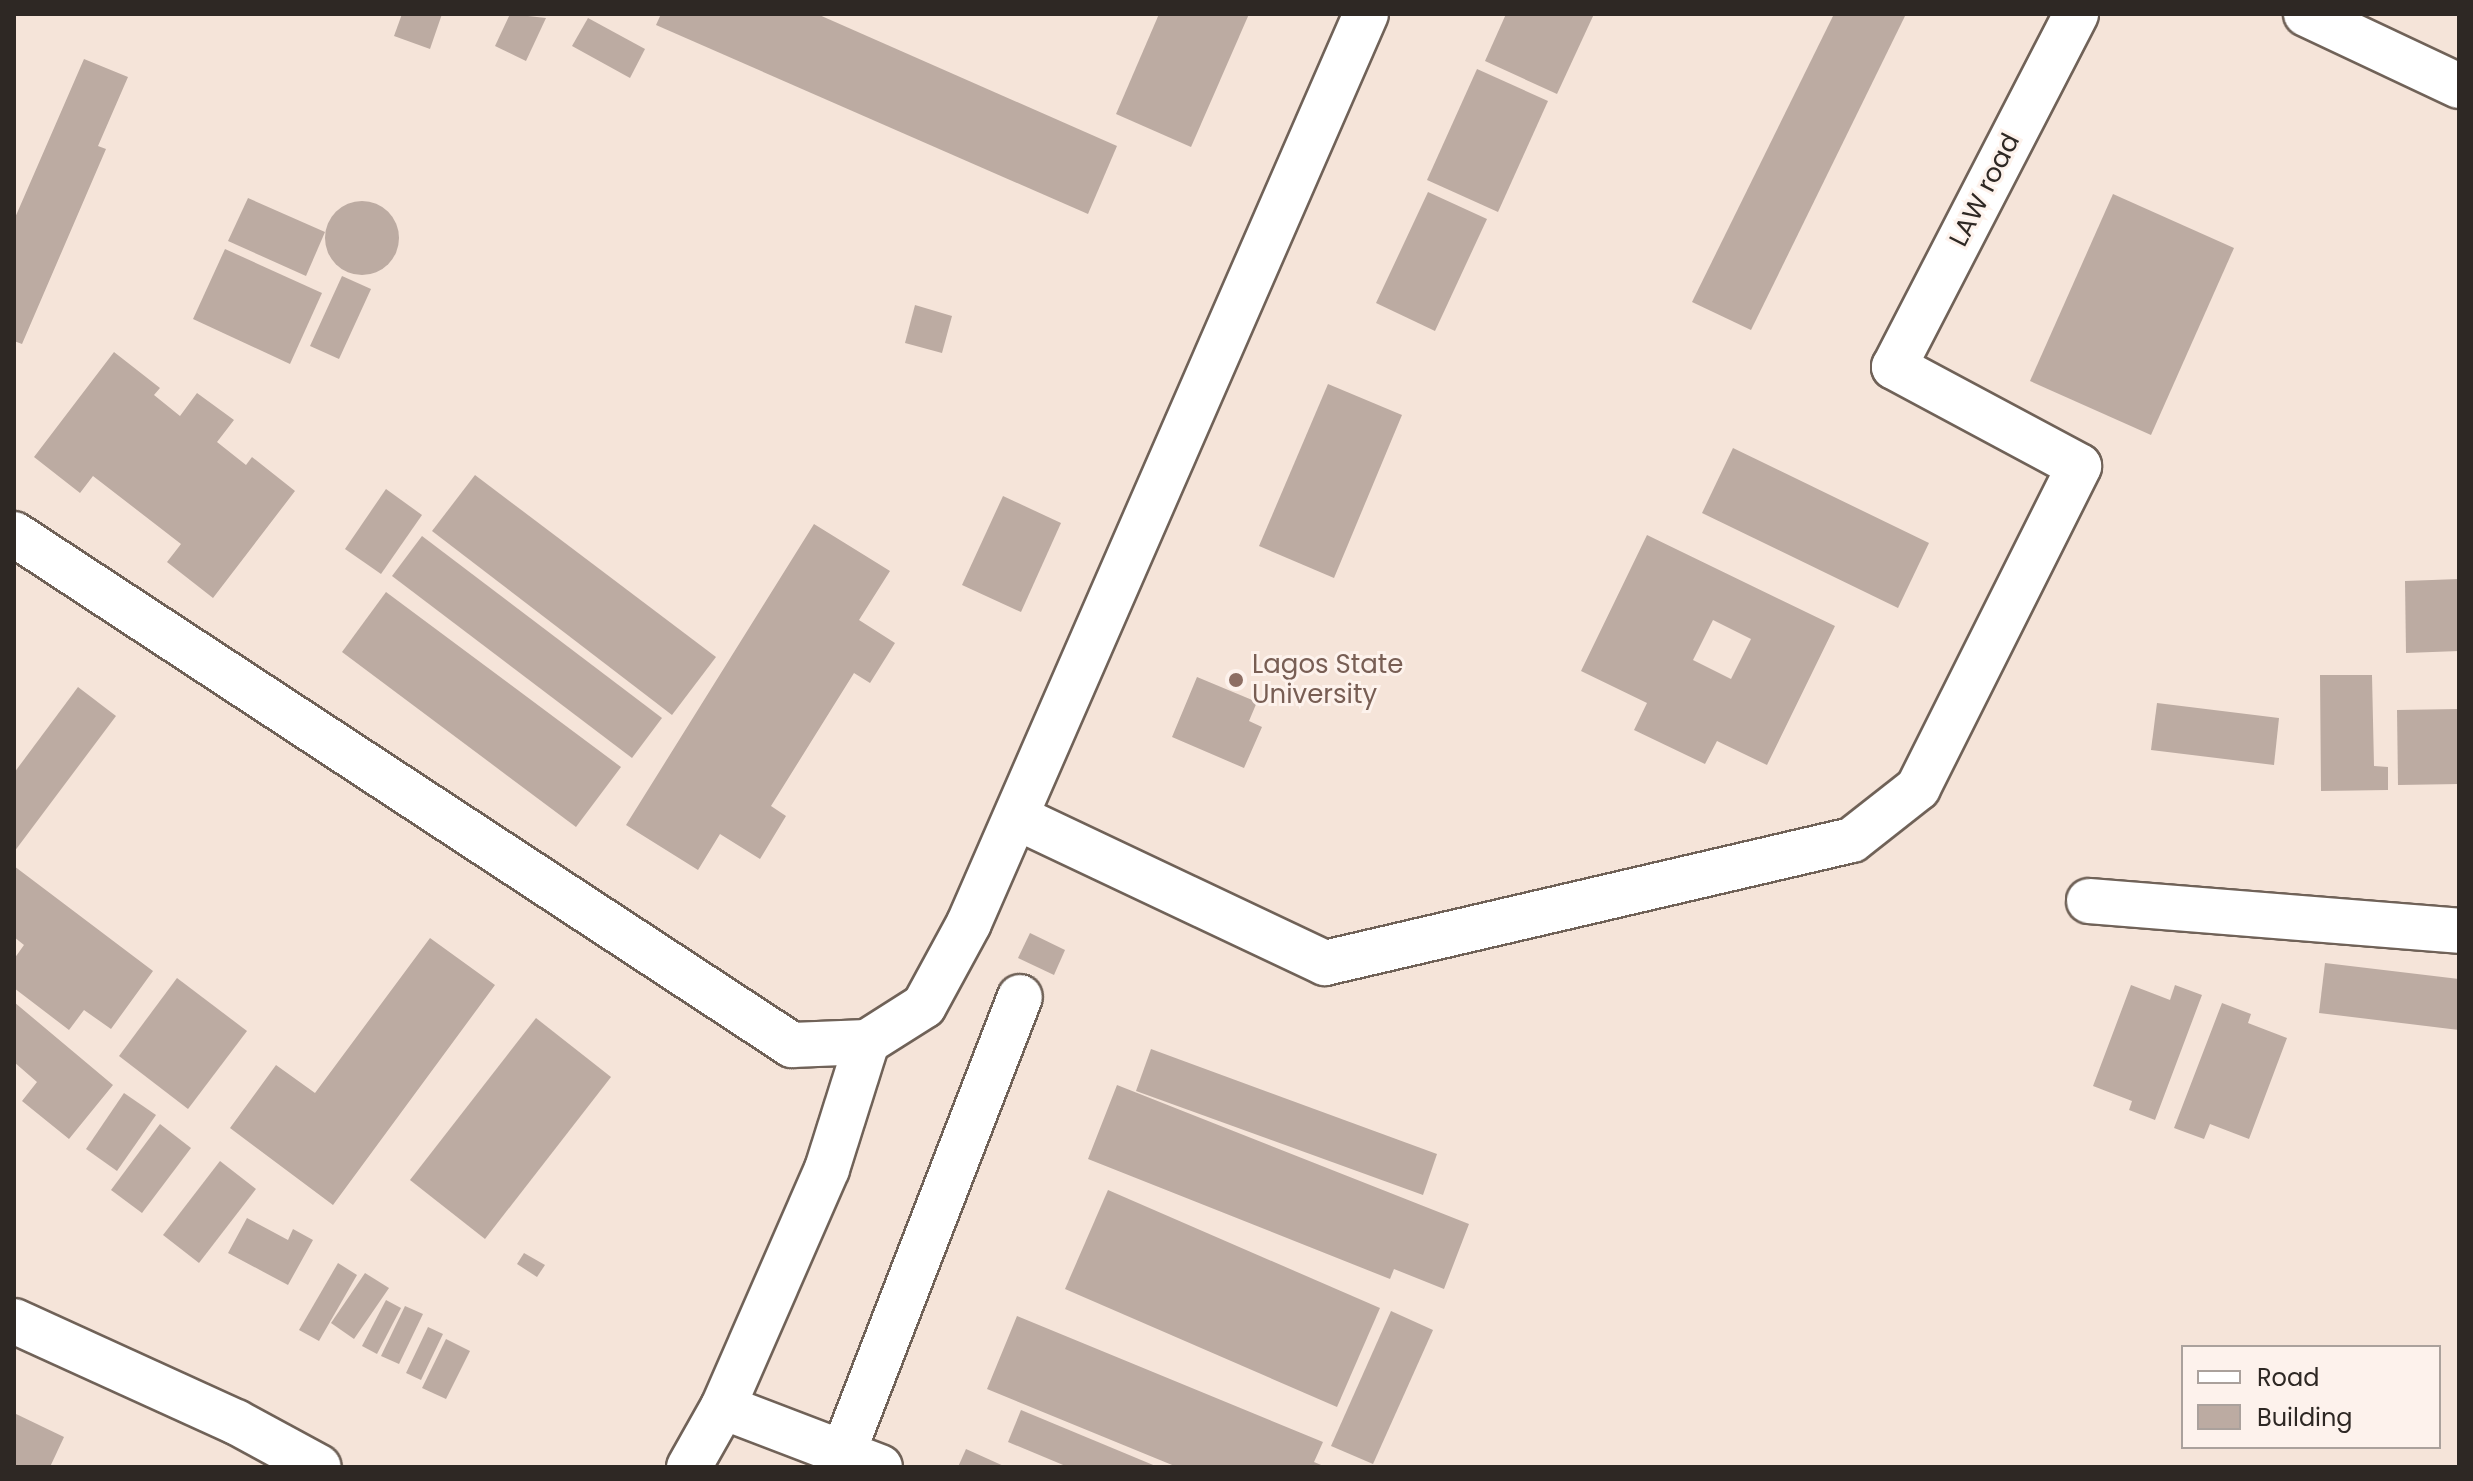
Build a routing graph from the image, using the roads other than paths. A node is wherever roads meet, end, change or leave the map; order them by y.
1 (1366, 14) edge
2 (2076, 14) edge
3 (2306, 14) edge
4 (2459, 86) edge
5 (14, 534) edge
6 (1016, 817) junction
7 (2089, 901) dead end
8 (2459, 931) edge
9 (1020, 997) dead end
10 (867, 1042) junction
11 (14, 1321) edge
12 (723, 1407) junction
13 (862, 1460) edge
14 (319, 1467) edge
15 (689, 1467) edge

1 - 6 lane
2 - 6 lane, LAW road
3 - 4 lane
5 - 10 lane
6 - 10 lane
7 - 8 lane
9 - 13 lane
10 - 12 lane
11 - 14 lane
12 - 13 lane
12 - 15 lane

